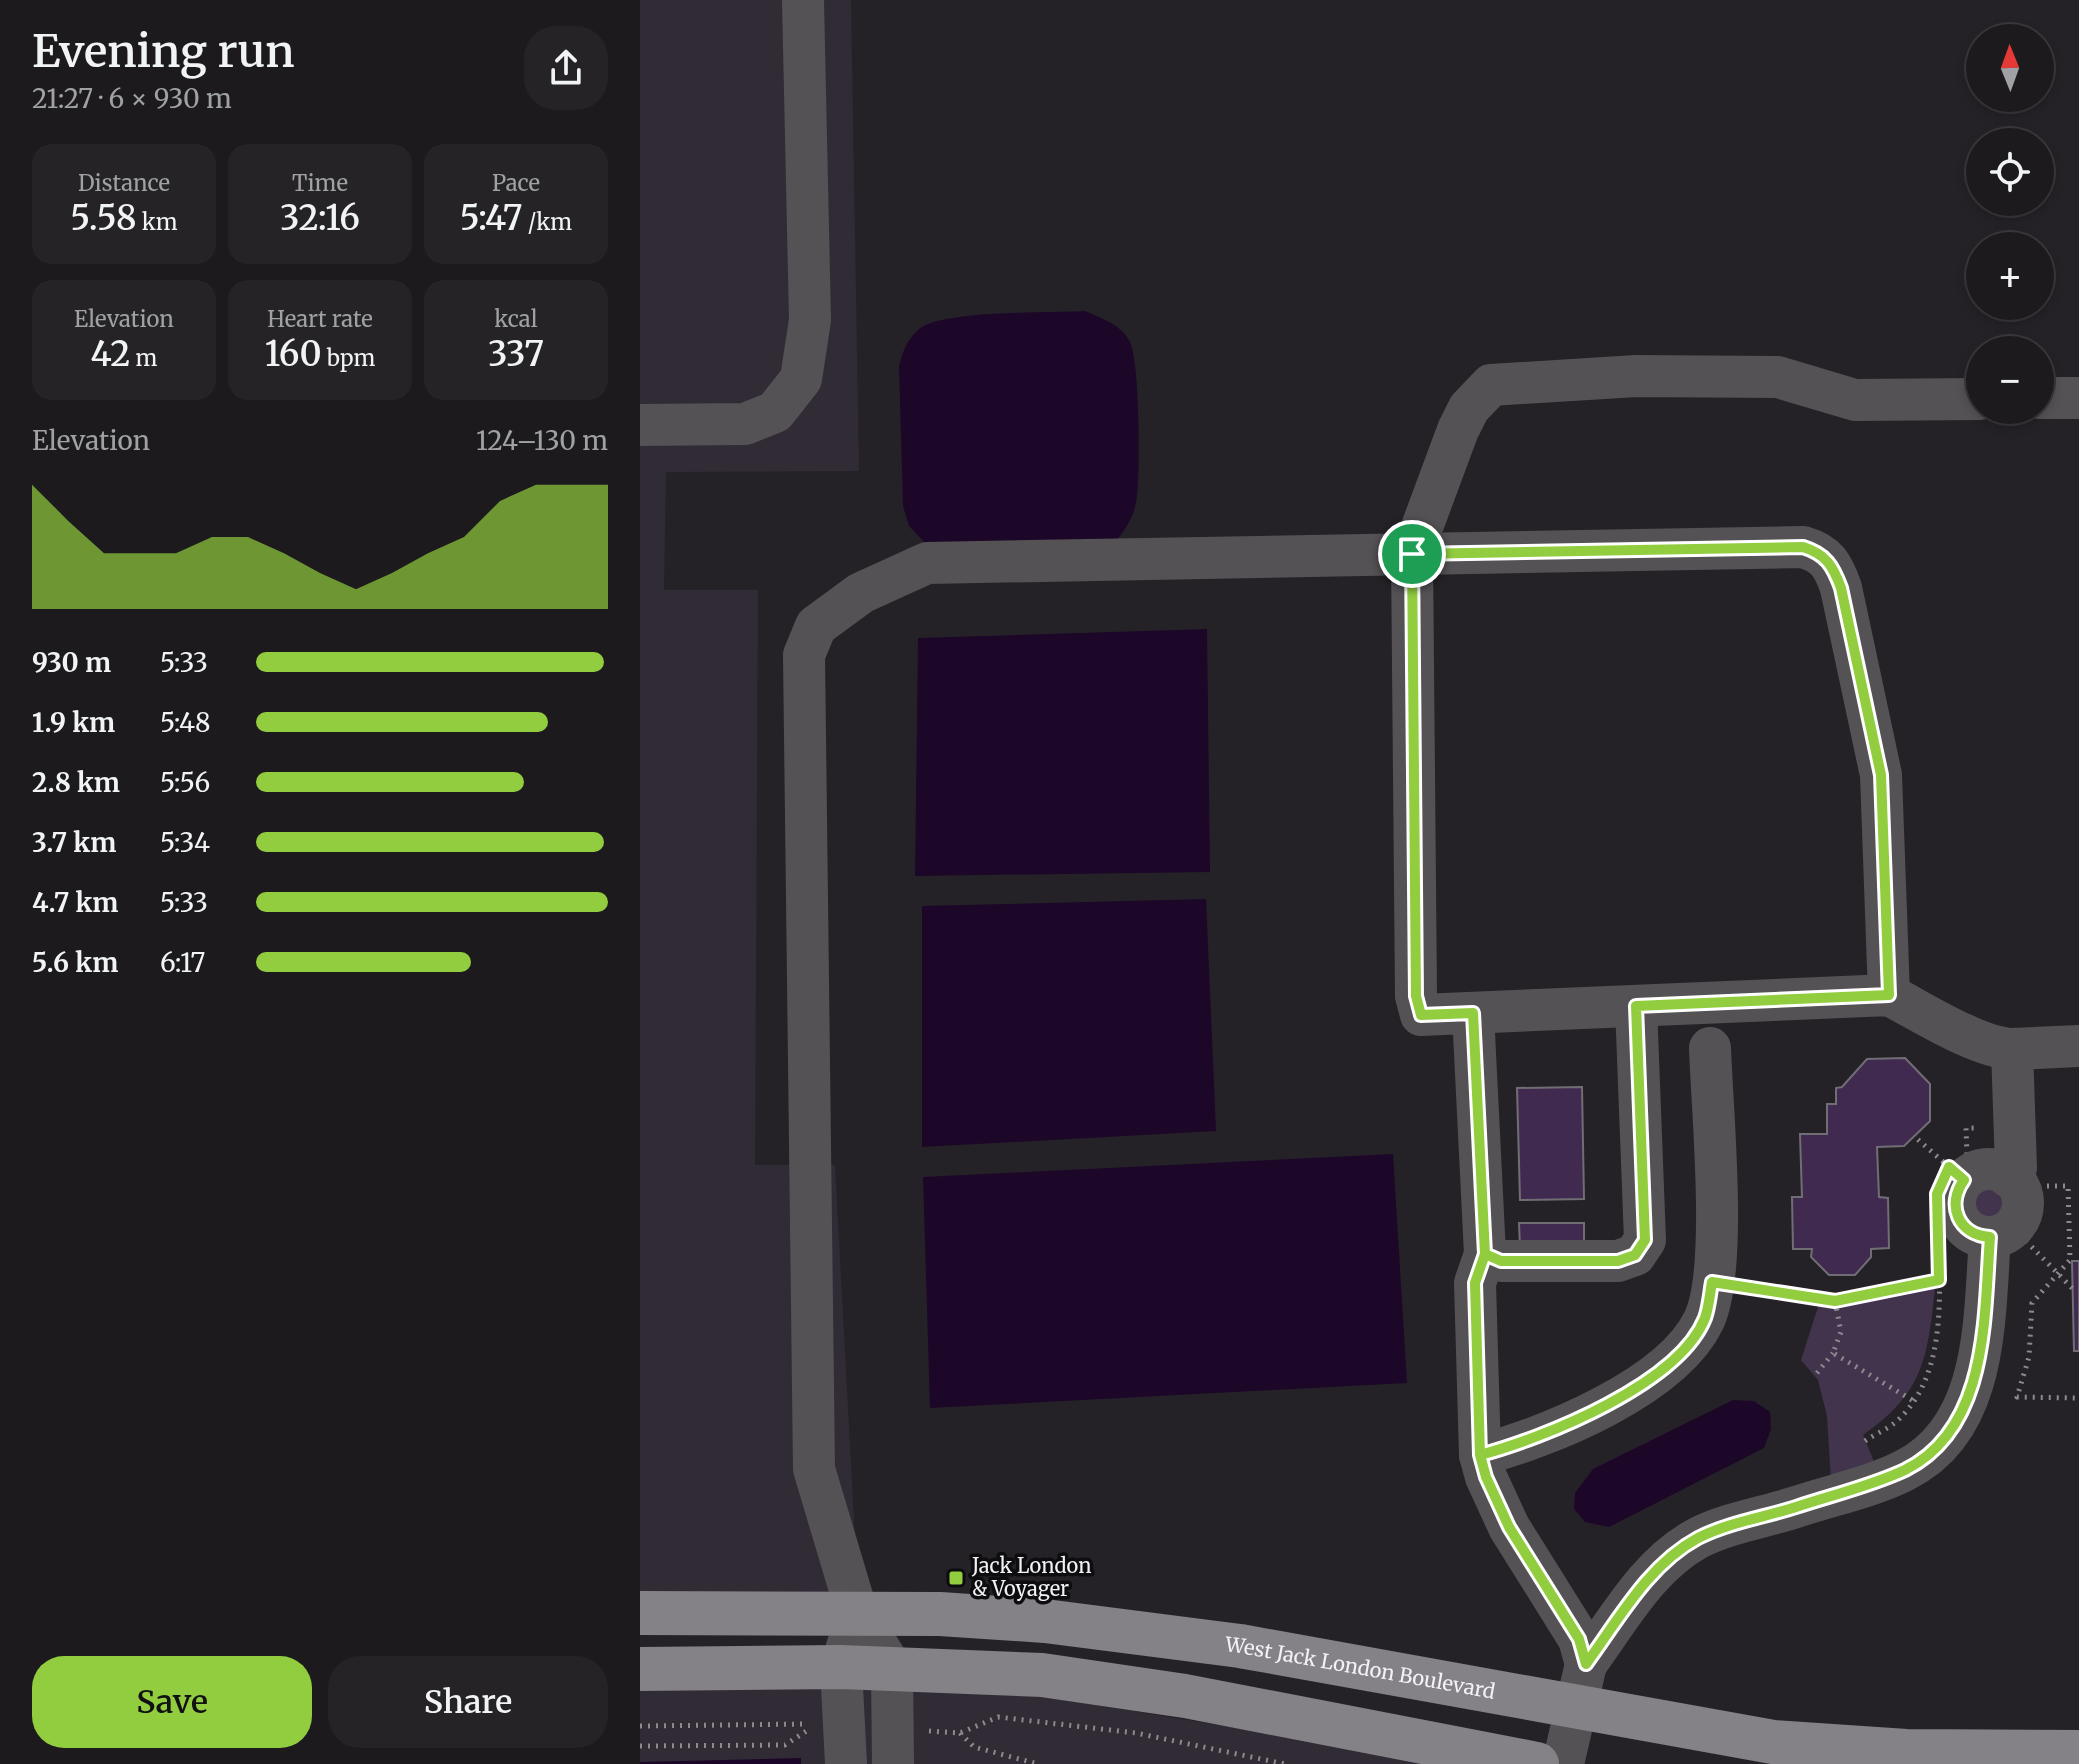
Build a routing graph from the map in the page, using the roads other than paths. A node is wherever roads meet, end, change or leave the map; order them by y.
1 (803, 0) edge
2 (2054, 398) edge
3 (2079, 398) edge
4 (1966, 399) edge
5 (640, 425) edge
6 (1412, 554) junction
7 (1889, 995) junction
8 (1636, 1006) junction
9 (1473, 1013) junction
10 (2079, 1046) edge
11 (1710, 1048) dead end
12 (2012, 1049) junction
13 (1485, 1254) junction
14 (1480, 1455) junction
15 (640, 1613) edge
16 (857, 1613) junction
17 (1586, 1664) junction
18 (841, 1667) junction
19 (640, 1669) edge
20 (892, 1669) junction
21 (1576, 1707) junction
22 (2079, 1752) edge
23 (846, 1764) edge
24 (893, 1764) edge
25 (1537, 1764) edge
26 (1563, 1764) edge

1 - 5 street
2 - 3 street
4 - 6 street
6 - 7 street
6 - 9 street
6 - 16 street
7 - 8 street
7 - 12 street
8 - 9 street
8 - 13 street
9 - 13 street
10 - 12 street
11 - 14 street
12 - 17 street
13 - 14 street
14 - 17 street
15 - 16 main road, West Jack London Boulevard
16 - 18 street
16 - 20 street
16 - 21 main road, West Jack London Boulevard
17 - 21 street
18 - 19 main road
18 - 20 main road
18 - 23 street
20 - 24 street
20 - 25 main road
21 - 22 main road, West Jack London Boulevard
21 - 26 street

